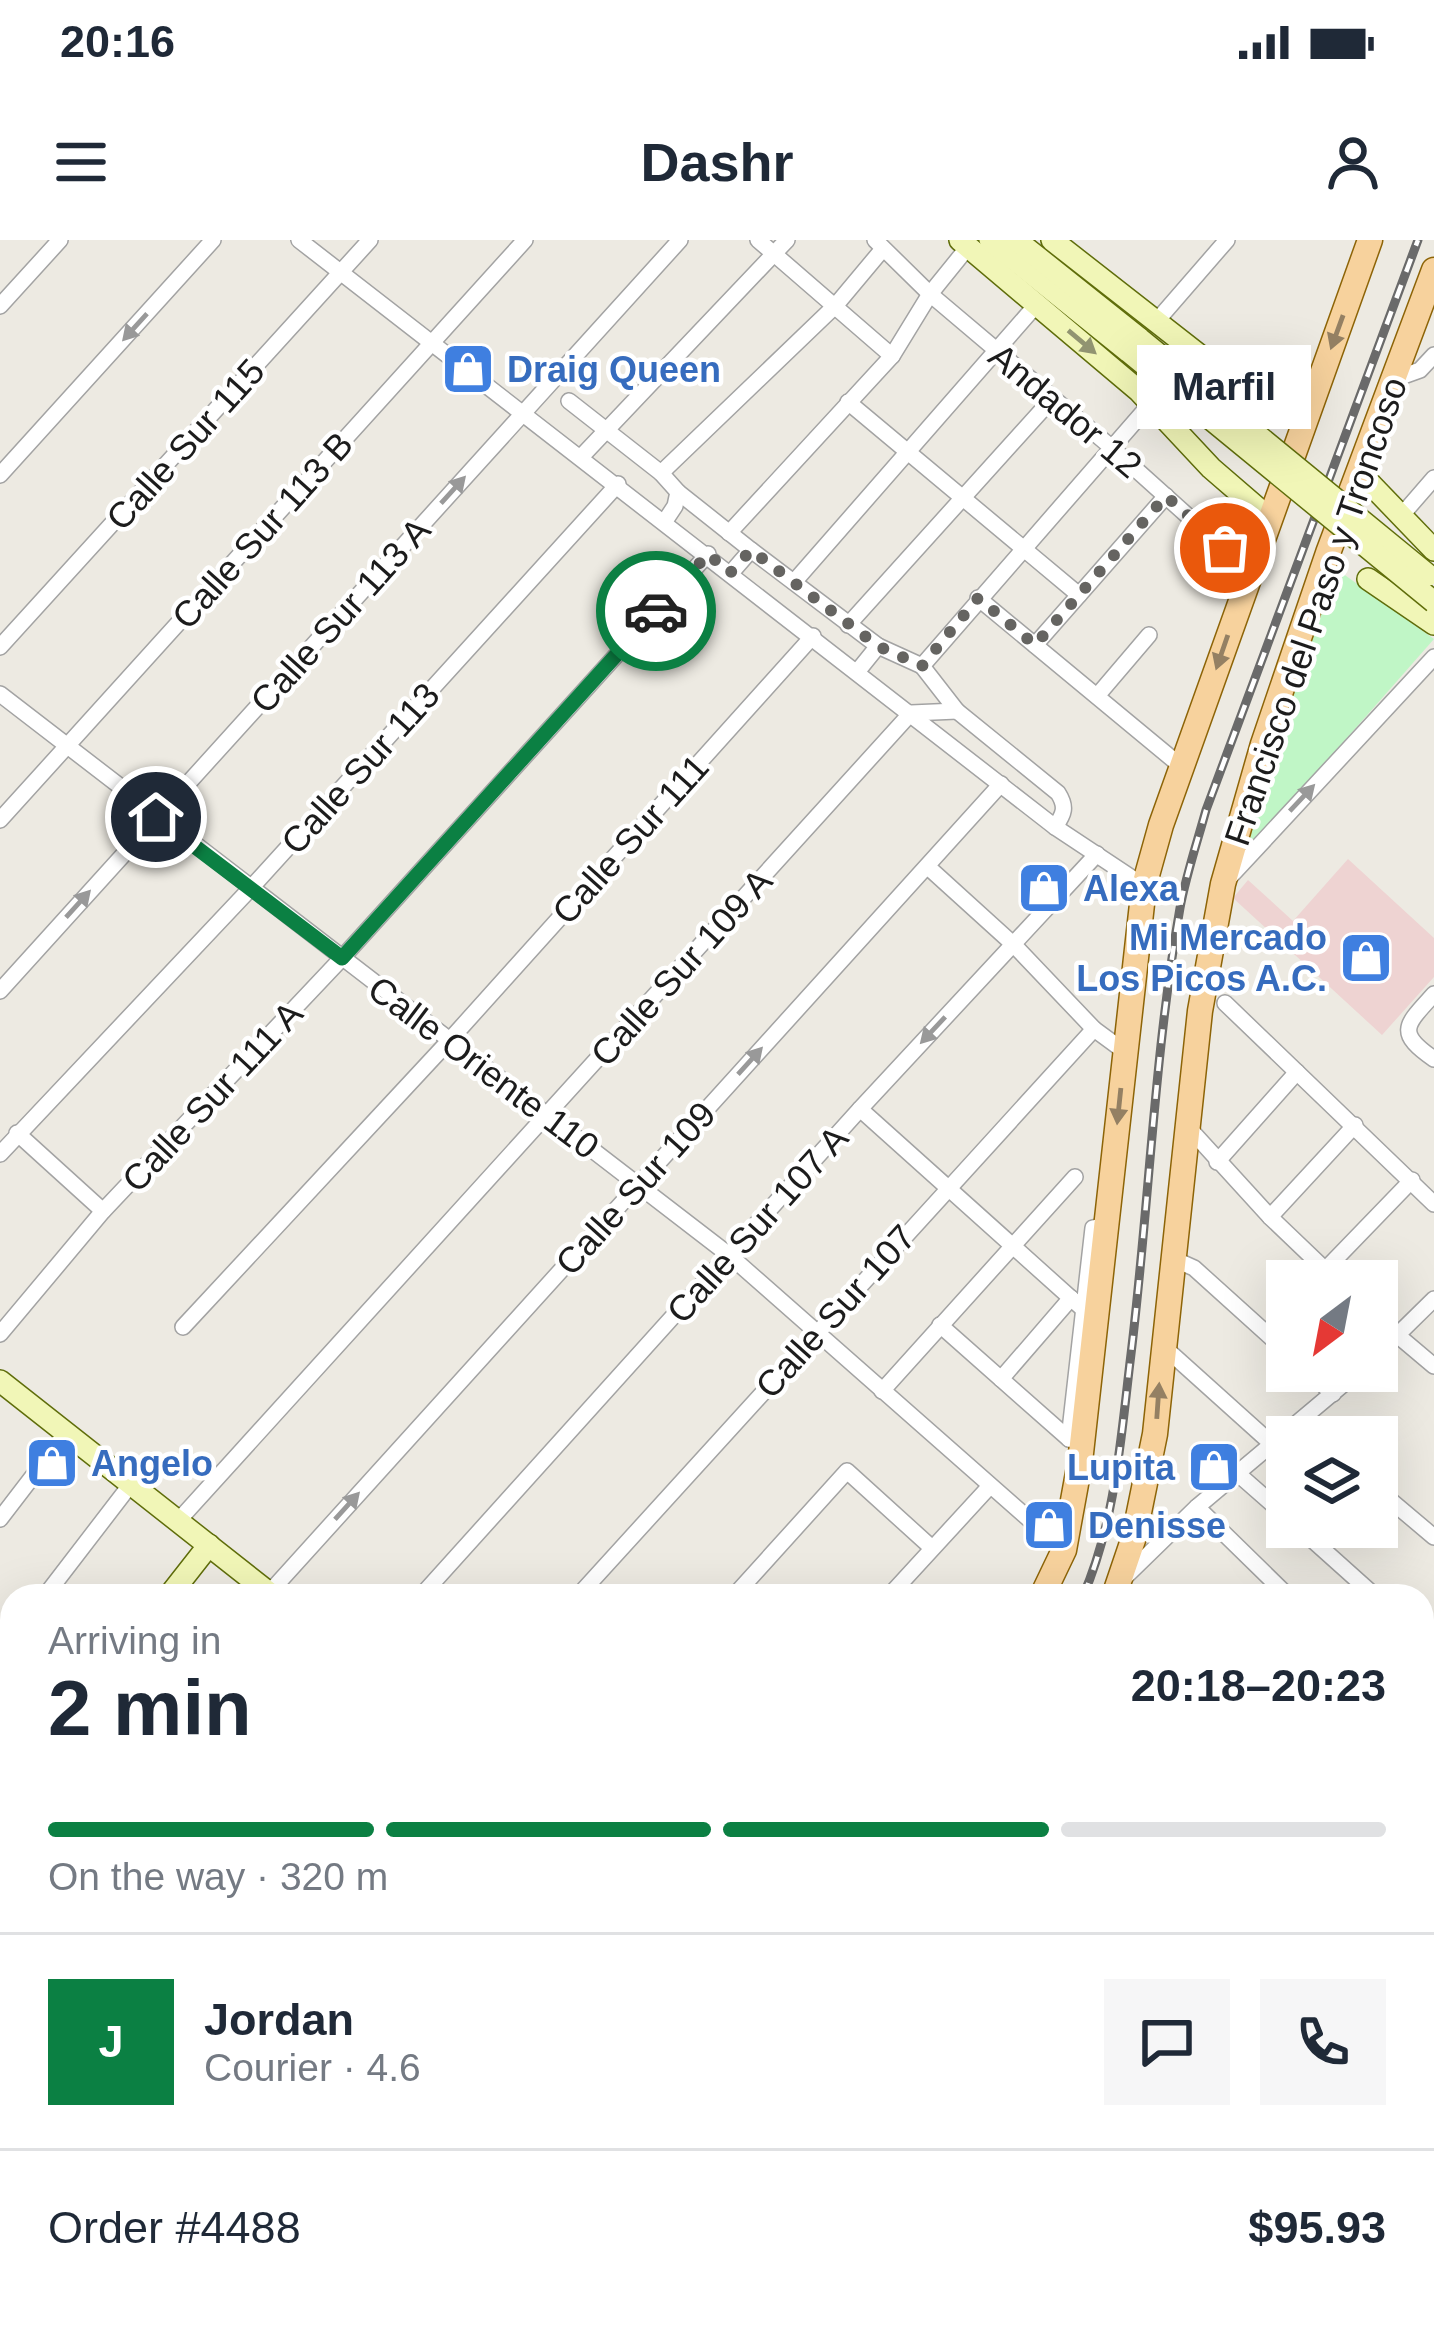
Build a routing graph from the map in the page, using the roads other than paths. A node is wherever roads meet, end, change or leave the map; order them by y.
1 (60, 240) edge
2 (213, 240) edge
3 (299, 240) edge
4 (370, 240) edge
5 (525, 240) edge
6 (680, 240) edge
7 (758, 240) edge
8 (788, 240) edge
9 (1016, 240) edge
10 (1227, 240) edge
11 (973, 242) edge
12 (1064, 244) edge
13 (878, 245) edge
14 (1360, 245) edge
15 (774, 254) junction
16 (341, 272) junction
17 (1432, 278) edge
18 (929, 294) junction
19 (1037, 304) junction
20 (836, 305) junction
21 (0, 306) edge
22 (1141, 338) junction
23 (1175, 338) junction
24 (431, 344) junction
25 (996, 352) junction
26 (1195, 352) junction
27 (1434, 355) edge
28 (892, 356) junction
29 (1395, 379) junction
30 (1146, 397) junction
31 (1052, 399) junction
32 (569, 401) dead end
33 (848, 402) junction
34 (523, 413) junction
35 (1304, 423) junction
36 (606, 431) junction
37 (1111, 446) junction
38 (905, 451) junction
39 (581, 457) junction
40 (661, 473) junction
41 (1360, 473) junction
42 (0, 475) edge
43 (1434, 478) edge
44 (618, 484) junction
45 (678, 492) junction
46 (1166, 496) junction
47 (964, 499) junction
48 (1401, 516) junction
49 (665, 520) junction
50 (1270, 520) junction
51 (729, 533) junction
52 (1022, 548) junction
53 (751, 550) junction
54 (1434, 550) edge
55 (708, 554) junction
56 (1250, 571) junction
57 (730, 573) junction
58 (1368, 579) dead end
59 (1434, 581) edge
60 (794, 582) junction
61 (1079, 595) junction
62 (978, 598) junction
63 (1425, 614) edge
64 (848, 625) junction
65 (1149, 635) dead end
66 (813, 636) junction
67 (1035, 645) junction
68 (878, 646) junction
69 (0, 647) edge
70 (1434, 657) edge
71 (922, 666) junction
72 (857, 672) junction
73 (0, 694) edge
74 (1097, 695) junction
75 (957, 711) junction
76 (911, 712) junction
77 (66, 746) junction
78 (1182, 767) junction
79 (1001, 784) junction
80 (156, 817) junction
81 (0, 820) edge
82 (1055, 827) junction
83 (1096, 854) junction
84 (928, 867) junction
85 (1223, 884) junction
86 (1144, 886) junction
87 (250, 889) junction
88 (1013, 944) junction
89 (342, 958) junction
90 (0, 991) edge
91 (1434, 994) edge
92 (1225, 1004) dead end
93 (1094, 1029) junction
94 (448, 1042) junction
95 (1124, 1051) junction
96 (1434, 1059) edge
97 (1297, 1072) junction
98 (860, 1108) junction
99 (546, 1116) junction
100 (1355, 1125) junction
101 (1187, 1126) junction
102 (17, 1133) junction
103 (0, 1154) edge
104 (1217, 1162) junction
105 (1075, 1177) dead end
106 (1412, 1180) junction
107 (638, 1184) junction
108 (947, 1188) junction
109 (1434, 1204) edge
110 (103, 1211) junction
111 (1270, 1217) junction
112 (1106, 1225) junction
113 (1012, 1247) junction
114 (729, 1255) junction
115 (1174, 1259) junction
116 (1315, 1260) edge
117 (1344, 1260) edge
118 (1434, 1299) edge
119 (1077, 1303) junction
120 (940, 1325) junction
121 (183, 1327) dead end
122 (816, 1331) junction
123 (1266, 1333) edge
124 (0, 1334) edge
125 (1398, 1336) edge
126 (1398, 1338) edge
127 (1162, 1346) junction
128 (1434, 1366) edge
129 (1084, 1378) junction
130 (1001, 1379) junction
131 (0, 1382) edge
132 (882, 1391) junction
133 (1332, 1392) edge
134 (1334, 1394) joint
135 (1308, 1416) edge
136 (66, 1433) junction
137 (1266, 1439) edge
138 (1266, 1450) edge
139 (1237, 1473) junction
140 (131, 1484) junction
141 (990, 1486) junction
142 (1266, 1499) edge
143 (1197, 1507) junction
144 (1398, 1507) edge
145 (0, 1519) edge
146 (178, 1521) junction
147 (1434, 1537) edge
148 (209, 1545) junction
149 (932, 1548) junction
150 (1321, 1548) edge
151 (1064, 1550) junction
152 (54, 1584) edge
153 (178, 1584) edge
154 (258, 1584) edge
155 (280, 1584) edge
156 (432, 1584) edge
157 (589, 1584) edge
158 (745, 1584) edge
159 (900, 1584) edge
160 (1048, 1584) edge
161 (1119, 1584) edge
162 (1122, 1584) edge
163 (1276, 1584) edge
164 (1362, 1584) edge

1 - 21 street
2 -> 42 street
3 - 16 street
4 - 16 street, Calle Sur 115
5 - 24 street, Calle Sur 113 B
6 - 34 street, Calle Sur 113 A
7 - 15 street
8 - 15 street
9 - 22 street
10 - 22 street
11 - 18 street
11 - 19 street
11 - 22 street
12 - 22 street
13 - 18 street, Andador 12
13 - 20 street
14 -> 35 main road, Francisco del Paso y Troncoso
15 - 20 street
15 - 36 street
16 - 24 street
16 - 69 street, Calle Sur 115
17 - 29 main road, Francisco del Paso y Troncoso
18 - 25 street, Andador 12
18 - 28 street
19 - 25 street
19 -> 30 street
20 - 28 street
20 - 40 street
22 - 23 street
22 - 59 street, bridge
22 - 63 street, bridge
23 - 26 street
23 - 30 street
24 - 34 street
24 - 77 street, Calle Sur 113 B
25 - 31 street, Andador 12
25 - 38 street
26 - 30 street
26 - 35 street
27 - 29 street
28 - 33 street
29 - 41 main road, Francisco del Paso y Troncoso
30 - 37 street
30 - 50 street
31 - 37 street, Andador 12
31 - 47 street
32 - 36 street
33 - 38 street
33 - 51 street
34 - 39 street
80 -> 34 street, Calle Sur 113 A
35 - 50 main road, Francisco del Paso y Troncoso
36 - 39 street
36 - 40 street
37 - 46 street, Andador 12
37 - 52 street
38 - 47 street
38 - 60 street
39 - 44 street
40 - 45 street
41 - 48 street
41 - 85 main road, Francisco del Paso y Troncoso
43 - 48 street
44 - 49 street
44 - 87 street, Calle Sur 113
45 - 49 street
45 - 51 street
46 - 56 street, Andador 12
46 - 61 street
47 - 52 street
47 - 64 street
48 - 54 street
49 - 55 street
50 - 56 main road, Francisco del Paso y Troncoso
51 - 53 street
52 - 61 street
52 - 62 street
53 - 57 street
53 - 60 street
54 - 63 street
55 - 57 street
55 - 89 street, Calle Sur 111 A
56 -> 78 main road, Francisco del Paso y Troncoso
57 - 66 street
58 - 63 street
59 - 63 street
60 - 64 street
61 - 67 street
62 - 67 street
62 - 71 street
64 - 68 street
65 - 74 street
66 - 72 street
66 - 94 street, Calle Sur 111
67 - 74 street
68 - 71 street
68 - 72 street
85 -> 70 street
71 - 75 street
72 - 76 street
73 - 77 street, Calle Oriente 110
74 - 78 street
75 - 76 street
75 - 82 street
76 - 79 street
76 - 99 street, Calle Sur 109 A
77 - 80 street, Calle Oriente 110
77 - 81 street, Calle Sur 113 B
78 - 86 main road, Francisco del Paso y Troncoso
79 - 82 street
79 - 84 street, Calle Sur 109
80 - 87 street, Calle Oriente 110
90 -> 80 street, Calle Sur 113 A
82 - 83 street
83 - 86 street
83 - 88 street, Calle Sur 107 A
84 - 88 street
107 -> 84 street, Calle Sur 109
85 - 101 main road, Francisco del Paso y Troncoso
86 - 95 main road, Francisco del Paso y Troncoso
87 - 89 street, Calle Oriente 110
87 - 102 street, Calle Sur 113
88 - 93 street
88 -> 98 street, Calle Sur 107 A
89 - 94 street, Calle Oriente 110
89 - 110 street, Calle Sur 111 A
91 - 96 street
92 - 97 street
93 - 95 street
93 - 108 street, Calle Sur 107
94 - 99 street, Calle Oriente 110
94 - 121 street, Calle Sur 111
95 -> 112 main road, Francisco del Paso y Troncoso
97 - 100 street
97 - 104 street
98 - 108 street
98 - 114 street, Calle Sur 107 A
99 - 107 street, Calle Oriente 110
99 - 146 street, Calle Sur 109 A
100 - 106 street
100 - 111 street
101 - 104 street
101 - 115 main road, Francisco del Paso y Troncoso
102 - 103 street, Calle Sur 113
102 - 110 street, Calle Sur 111 A
104 - 111 street
105 - 113 street
106 - 109 street
106 - 117 street
107 - 114 street, Calle Oriente 110
155 -> 107 street, Calle Sur 109
108 - 113 street
108 - 122 street, Calle Sur 107
110 - 124 street, Calle Sur 111 A
111 - 116 street
112 - 119 street
112 - 129 main road, Francisco del Paso y Troncoso
113 - 119 street
113 - 120 street
114 - 122 street, Calle Oriente 110
114 - 156 street, Calle Sur 107 A
115 - 123 street
115 - 127 main road, Francisco del Paso y Troncoso
118 - 125 street
119 - 129 street
119 - 130 street
120 - 130 street
120 - 132 street
122 - 132 street, Calle Oriente 110
122 - 157 street, Calle Sur 107
126 - 128 street
127 - 137 street
161 -> 127 main road, Francisco del Paso y Troncoso
129 - 130 street
129 - 151 main road, Francisco del Paso y Troncoso
131 - 136 street
132 - 141 street, Calle Oriente 110
133 - 134 street
134 - 135 street
136 - 140 street
136 - 145 street
138 - 139 street
139 - 142 street
139 - 143 street
140 - 146 street
140 - 152 street
141 - 149 street
141 - 151 street, Calle Oriente 110
143 - 162 street
143 - 163 street
144 - 147 street
146 - 148 street
148 - 153 street
148 - 154 street
149 - 158 street
149 - 159 street
150 - 164 street
151 - 160 main road, Francisco del Paso y Troncoso

